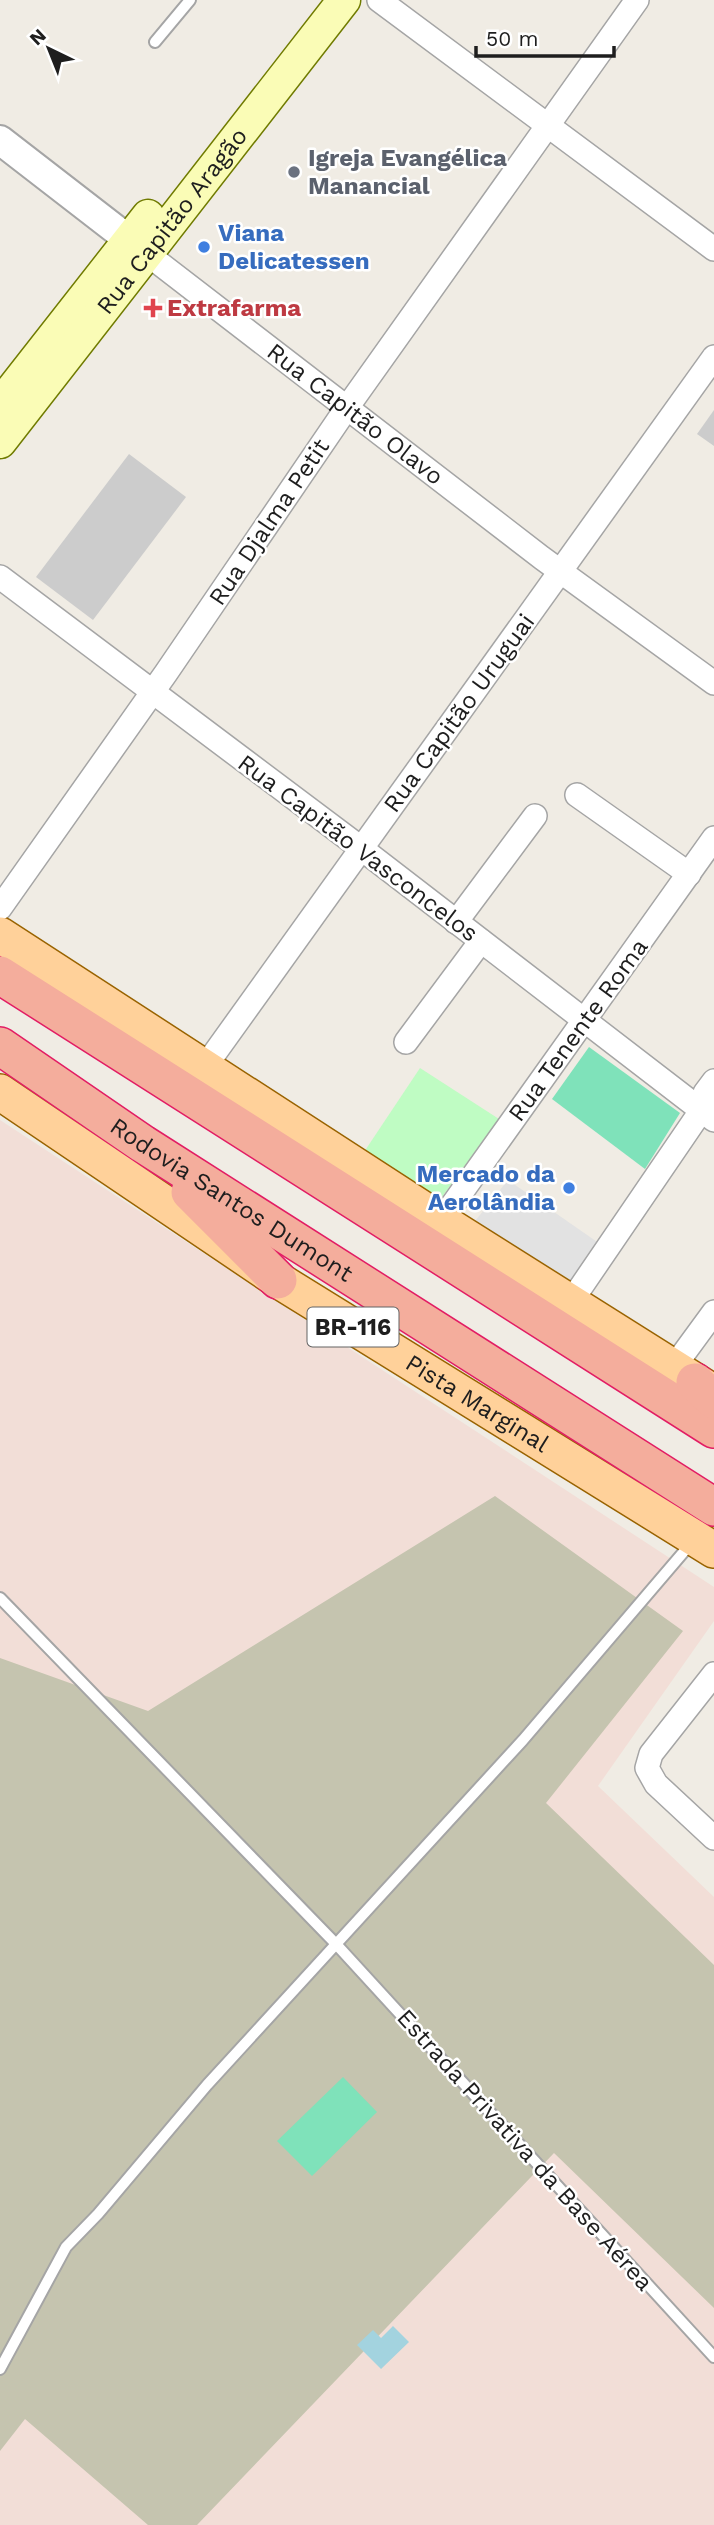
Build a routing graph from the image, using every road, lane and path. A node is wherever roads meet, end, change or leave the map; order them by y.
1 (190, 0) edge
2 (318, 0) edge
3 (344, 0) edge
4 (379, 0) edge
5 (637, 0) edge
6 (155, 42) dead end
7 (548, 124) junction
8 (0, 140) edge
9 (138, 246) junction
10 (714, 249) edge
11 (714, 357) edge
12 (0, 404) edge
13 (346, 409) junction
14 (0, 442) edge
15 (560, 572) junction
16 (0, 577) edge
17 (712, 678) edge
18 (152, 693) junction
19 (577, 795) dead end
20 (535, 816) dead end
21 (714, 838) edge
22 (362, 849) junction
23 (689, 874) junction
24 (0, 908) edge
25 (456, 922) junction
26 (0, 935) edge
27 (481, 941) junction
28 (0, 975) edge
29 (585, 1021) junction
30 (406, 1042) dead end
31 (0, 1046) edge
32 (204, 1068) junction
33 (714, 1081) edge
34 (0, 1092) edge
35 (707, 1115) edge
36 (143, 1144) junction
37 (441, 1221) junction
38 (278, 1280) junction
39 (570, 1303) junction
40 (714, 1312) edge
41 (699, 1386) edge
42 (714, 1429) edge
43 (714, 1507) edge
44 (704, 1544) edge
45 (0, 1598) edge
46 (714, 1674) edge
47 (714, 1838) edge
48 (336, 1944) junction
49 (714, 2357) edge
50 (0, 2369) edge

1 - 6 lane
2 - 9 main road, Rua Capitão Aragão
3 - 9 main road, Rua Capitão Aragão
4 - 7 street
5 - 7 street, Rua Djalma Petit
7 - 10 street
7 - 13 street, Rua Djalma Petit
8 - 9 street, Rua Capitão Olavo
9 - 12 main road, Rua Capitão Aragão
9 - 13 street, Rua Capitão Olavo
9 - 14 main road, Rua Capitão Aragão
11 - 15 street, Rua Capitão Uruguai
13 - 15 street, Rua Capitão Olavo
13 - 18 street, Rua Djalma Petit
15 - 17 street, Rua Capitão Olavo
15 - 22 street, Rua Capitão Uruguai
16 - 18 street, Rua Capitão Vasconcelos
18 - 22 street, Rua Capitão Vasconcelos
18 - 24 street, Rua Djalma Petit
19 - 23 street
20 - 25 street
21 - 23 street, Rua Tenente Roma
22 - 25 street, Rua Capitão Vasconcelos
22 - 32 street, Rua Capitão Uruguai
23 - 29 street, Rua Tenente Roma
25 - 27 street, Rua Capitão Vasconcelos
26 - 32 main road
27 - 29 street, Rua Capitão Vasconcelos
27 - 30 street
28 - 42 highway
29 - 35 street, Rua Capitão Vasconcelos
29 - 37 street, Rua Tenente Roma
31 - 36 highway, Rodovia Santos Dumont / BR-116
32 - 37 main road
33 - 35 street
34 - 38 main road, Pista Marginal / BR-116
35 - 39 street
36 - 38 highway
36 - 43 highway, Rodovia Santos Dumont / BR-116
37 - 39 main road
38 - 44 main road, Pista Marginal / BR-116
39 - 41 main road
40 - 41 street
44 - 48 lane
45 - 48 lane, Estrada Privativa da Base Aérea
46 - 47 street
48 - 49 lane, Estrada Privativa da Base Aérea
48 - 50 lane

